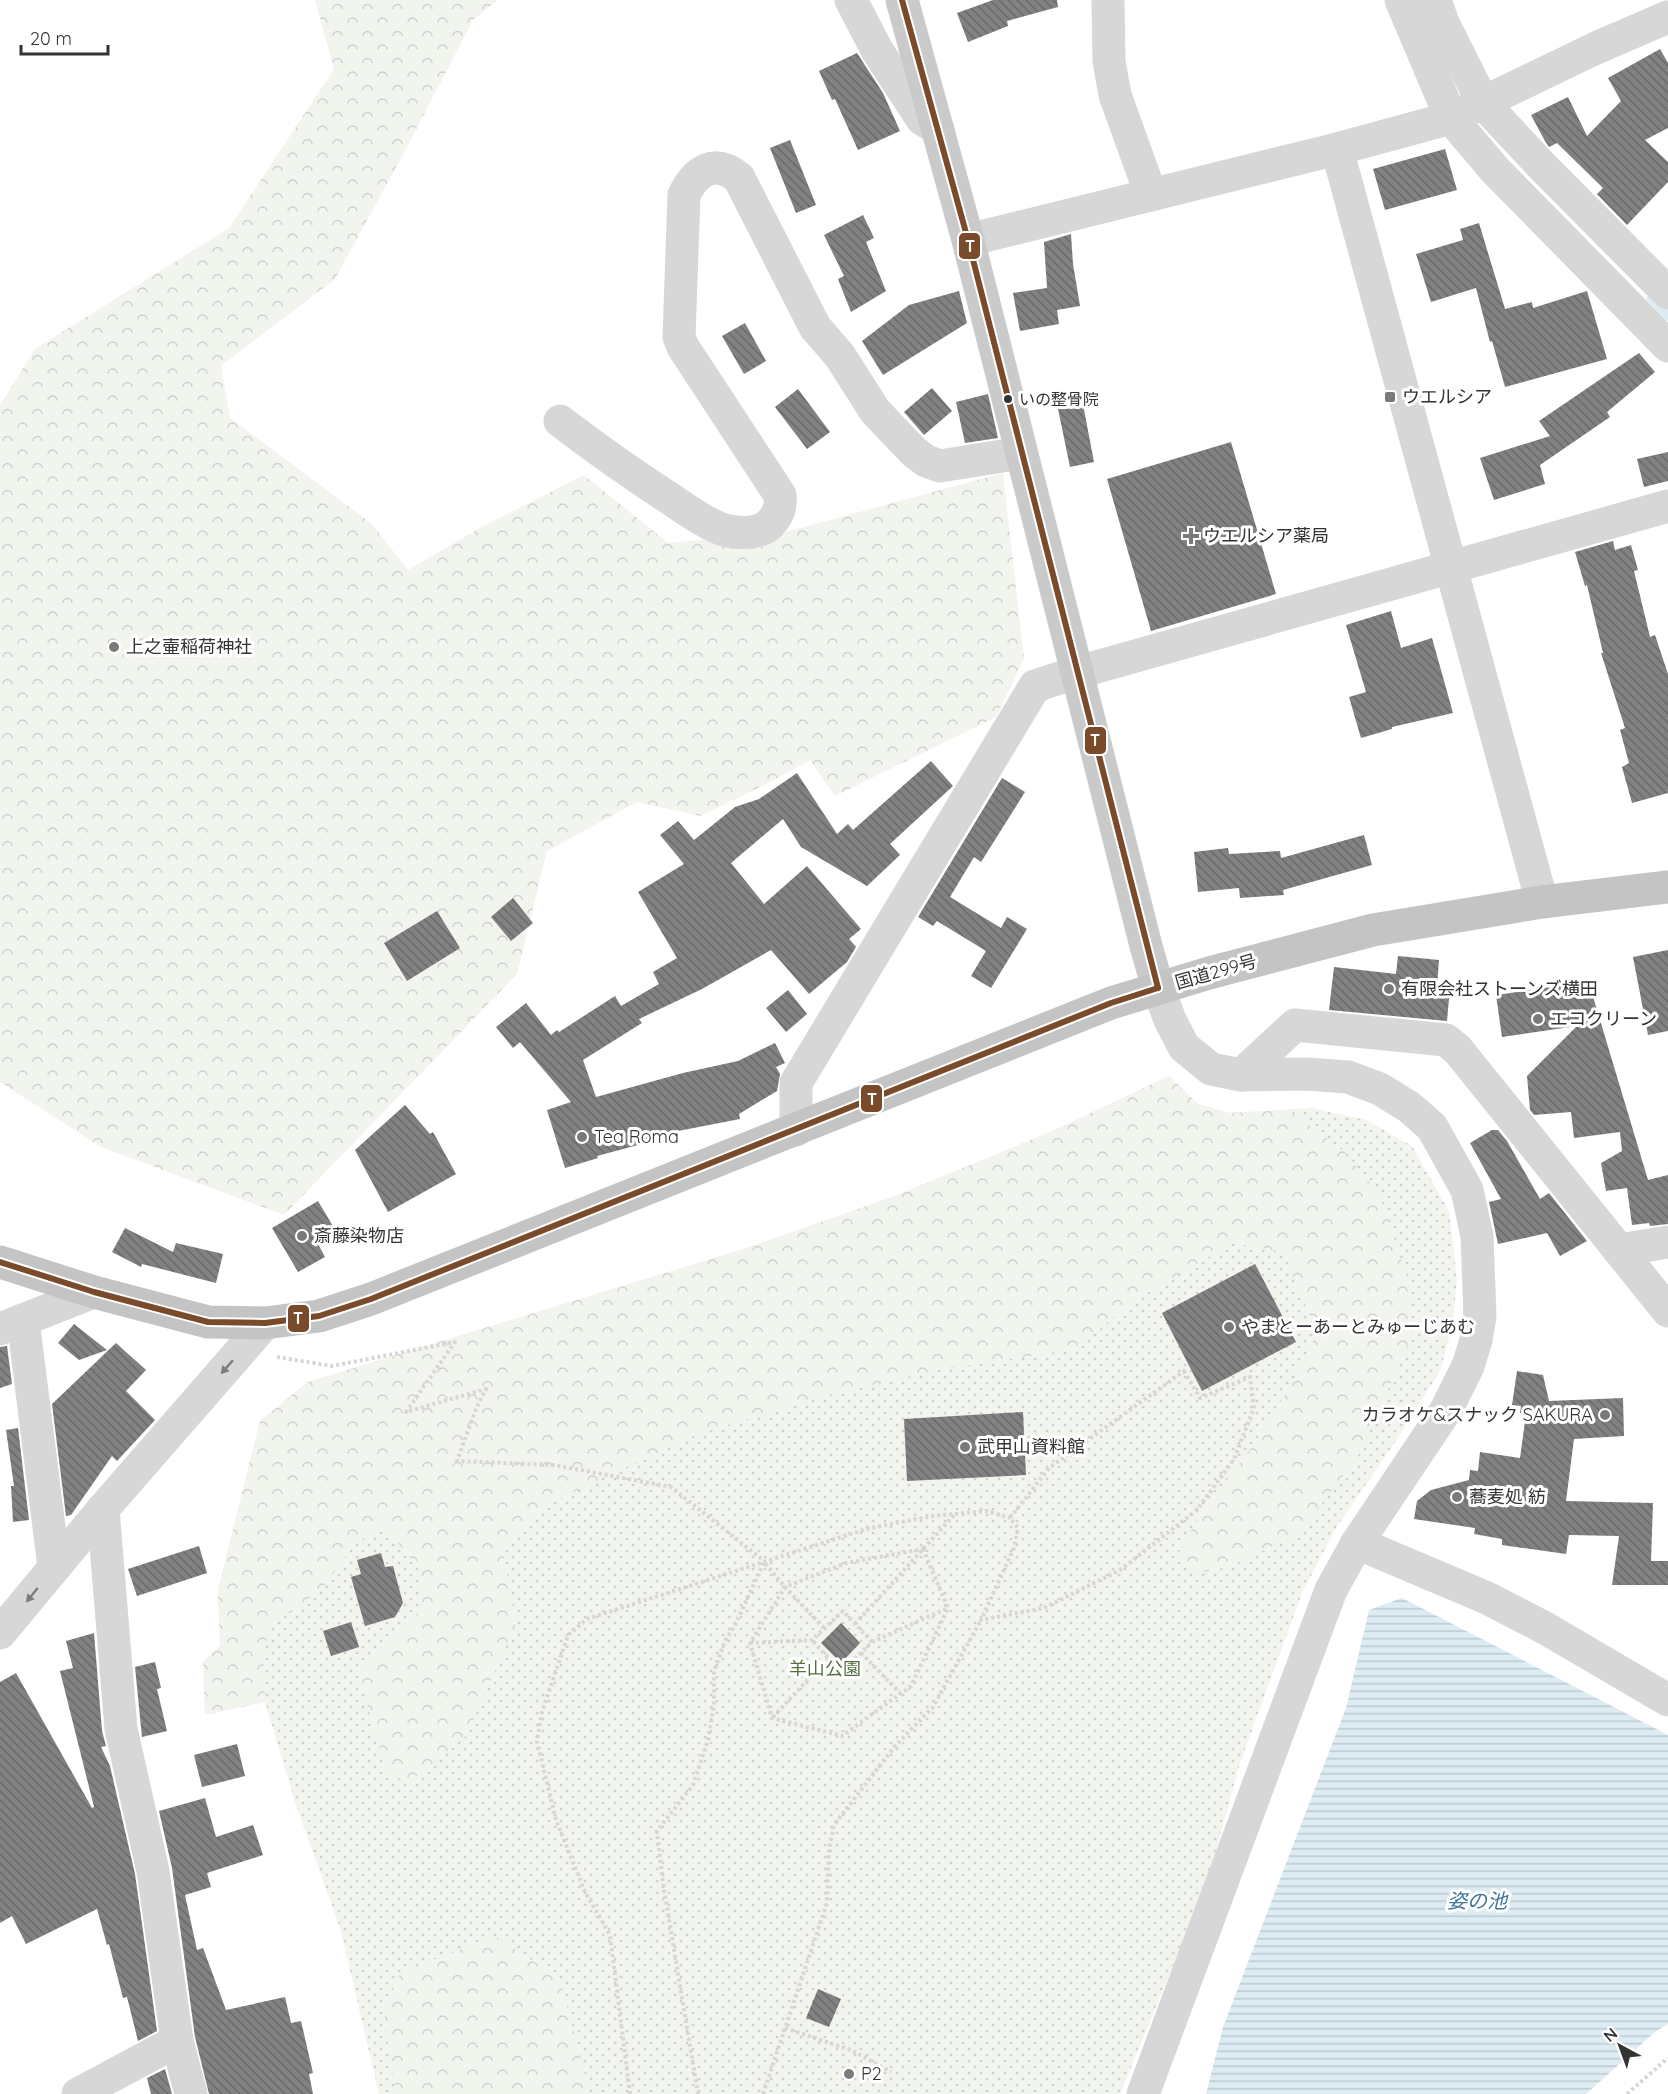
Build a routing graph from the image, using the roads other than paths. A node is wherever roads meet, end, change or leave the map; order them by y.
1 (851, 0) edge
2 (902, 0) edge
3 (1108, 0) edge
4 (1401, 0) edge
5 (1435, 0) edge
6 (1668, 17) edge
7 (1483, 103) junction
8 (1451, 118) junction
9 (938, 129) junction
10 (1337, 149) junction
11 (1151, 195) junction
12 (968, 240) junction
13 (1668, 293) edge
14 (1668, 346) edge
15 (560, 421) dead end
16 (1021, 453) junction
17 (1668, 506) edge
18 (1450, 566) junction
19 (1076, 673) junction
20 (1668, 886) edge
21 (1542, 902) junction
22 (1158, 988) junction
23 (1241, 1075) junction
24 (796, 1130) junction
25 (1668, 1242) edge
26 (1619, 1250) junction
27 (0, 1262) edge
28 (94, 1292) junction
29 (1668, 1311) edge
30 (266, 1323) junction
31 (11, 1325) edge
32 (103, 1509) junction
33 (1357, 1543) junction
34 (54, 1567) junction
35 (0, 1633) edge
36 (1668, 1700) edge
37 (177, 2041) junction
38 (78, 2094) edge
39 (190, 2094) edge
40 (1143, 2094) edge

1 - 9 street
2 - 9 main road
3 - 11 street
4 - 8 street
5 - 7 street
6 - 7 street
7 - 8 street
7 - 13 street
8 - 10 street
8 - 14 street
9 - 12 main road
10 - 11 street
10 - 18 street
11 - 12 street
12 - 16 main road
15 - 16 street
16 - 19 main road
17 - 18 street
18 - 19 street
18 - 21 street
19 - 22 main road
19 - 24 street
20 - 21 highway, 国道299号
21 - 22 highway, 国道299号
22 - 23 street
22 - 24 highway, 国道299号
23 - 26 street
23 - 33 street
24 - 30 highway, 国道299号
25 - 26 street
26 - 29 street
27 - 28 highway, 国道299号
28 - 30 highway, 国道299号
28 - 31 street
30 -> 32 street
31 - 34 street
32 - 34 street
32 - 37 street
33 - 36 street
33 - 40 street
34 -> 35 street
37 - 38 street
37 - 39 street

